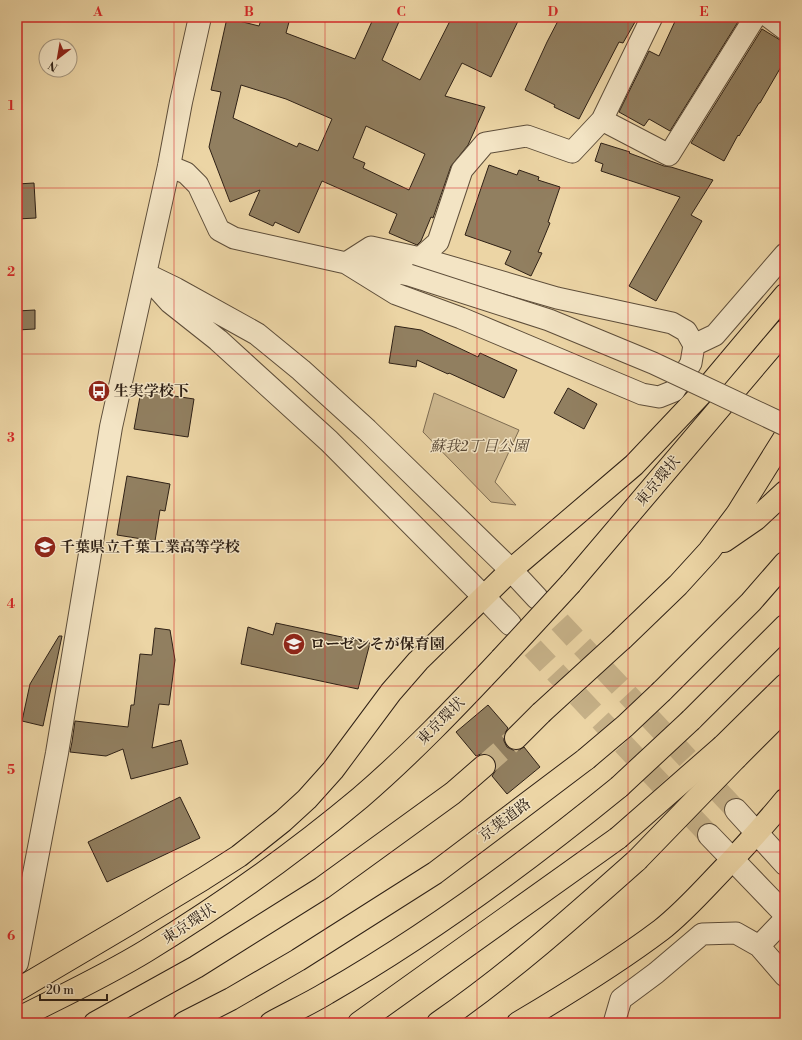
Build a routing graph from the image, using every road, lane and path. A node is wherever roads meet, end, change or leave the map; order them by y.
1 (200, 17) edge
2 (652, 17) edge
3 (755, 17) edge
4 (769, 17) edge
5 (785, 29) edge
6 (602, 120) junction
7 (169, 166) junction
8 (785, 254) edge
9 (346, 264) junction
10 (415, 267) junction
11 (145, 274) junction
12 (785, 295) edge
13 (785, 331) edge
14 (694, 345) junction
15 (785, 425) edge
16 (785, 437) edge
17 (785, 492) edge
18 (709, 551) junction
19 (785, 563) edge
20 (511, 570) junction
21 (484, 597) junction
22 (537, 598) tunnel mouth
23 (510, 624) tunnel mouth
24 (785, 626) edge
25 (785, 685) edge
26 (785, 709) edge
27 (516, 738) tunnel mouth
28 (730, 752) junction
29 (484, 766) tunnel mouth
30 (785, 800) edge
31 (736, 810) tunnel mouth
32 (758, 833) junction
33 (709, 834) tunnel mouth
34 (733, 860) junction
35 (785, 864) edge
36 (785, 914) edge
37 (785, 919) edge
38 (759, 946) junction
39 (17, 960) edge
40 (785, 976) edge
41 (17, 990) edge
42 (17, 1019) edge
43 (95, 1023) edge
44 (184, 1023) edge
45 (271, 1023) edge
46 (359, 1023) edge
47 (438, 1023) edge
48 (518, 1023) edge
49 (614, 1023) edge

1 - 7 street
2 - 6 street
3 - 6 street
4 - 5 street
6 - 10 street
7 - 9 street
7 - 11 street
8 - 14 street
9 - 10 street
9 - 14 street
10 - 14 street
10 - 15 street, bridge
11 - 20 street
11 - 21 street
11 - 39 street
12 - 20 highway
13 - 42 highway, 東京環状, bridge
16 - 18 highway
17 - 18 highway
18 - 27 highway, bridge
19 - 44 highway, 京葉道路, bridge
20 - 21 highway
20 - 22 street
21 - 23 street
21 - 41 highway
24 - 45 highway, bridge
25 - 28 highway
26 - 28 highway
28 - 46 highway, bridge
28 - 47 highway, bridge
29 - 43 highway
30 - 32 highway
31 - 32 street
32 - 34 highway
32 - 35 street
33 - 34 street
34 - 36 street
34 - 48 highway
37 - 38 street
38 - 40 street
38 - 49 street

